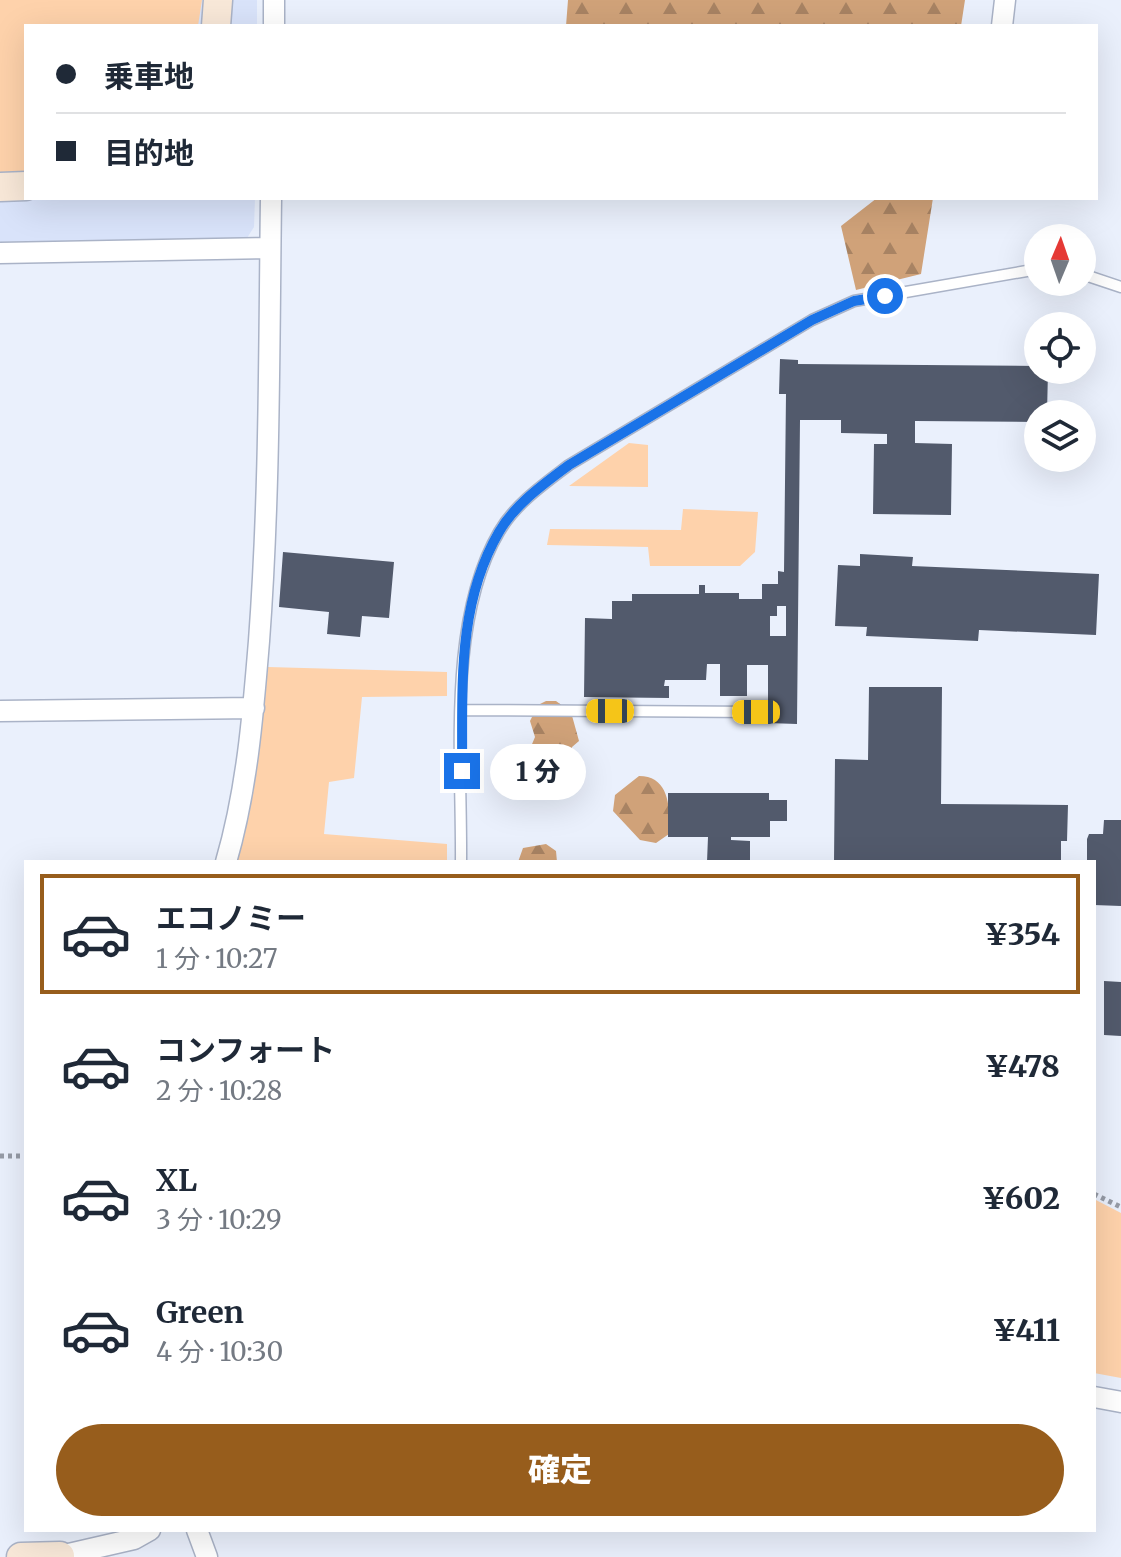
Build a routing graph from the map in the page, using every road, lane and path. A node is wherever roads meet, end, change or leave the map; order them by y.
1 (218, 0) edge
2 (274, 0) edge
3 (1005, 0) edge
4 (216, 24) edge
5 (274, 24) edge
6 (1002, 24) edge
7 (24, 186) edge
8 (0, 187) edge
9 (271, 200) edge
10 (270, 248) junction
11 (0, 253) edge
12 (1024, 271) edge
13 (1096, 279) edge
14 (1121, 287) edge
15 (254, 708) junction
16 (463, 710) junction
17 (0, 711) edge
18 (756, 712) dead end
19 (227, 860) edge
20 (461, 860) edge
21 (0, 1156) edge
22 (24, 1156) edge
23 (1096, 1195) edge
24 (1121, 1207) edge
25 (1096, 1397) edge
26 (1121, 1402) edge
27 (146, 1532) edge
28 (198, 1532) edge
29 (60, 1556) edge
30 (21, 1557) edge
31 (93, 1557) edge
32 (207, 1557) edge

1 - 4 street
2 - 5 street
3 - 6 street
7 - 8 street
9 - 10 street
10 - 11 street
10 - 15 street
12 - 16 lane
13 - 14 lane
15 - 17 street
15 - 19 street
16 - 18 lane
16 - 20 lane
21 - 22 path
23 - 24 path
25 - 26 street
27 - 29 street
28 - 32 street
29 - 30 street
29 - 31 street

